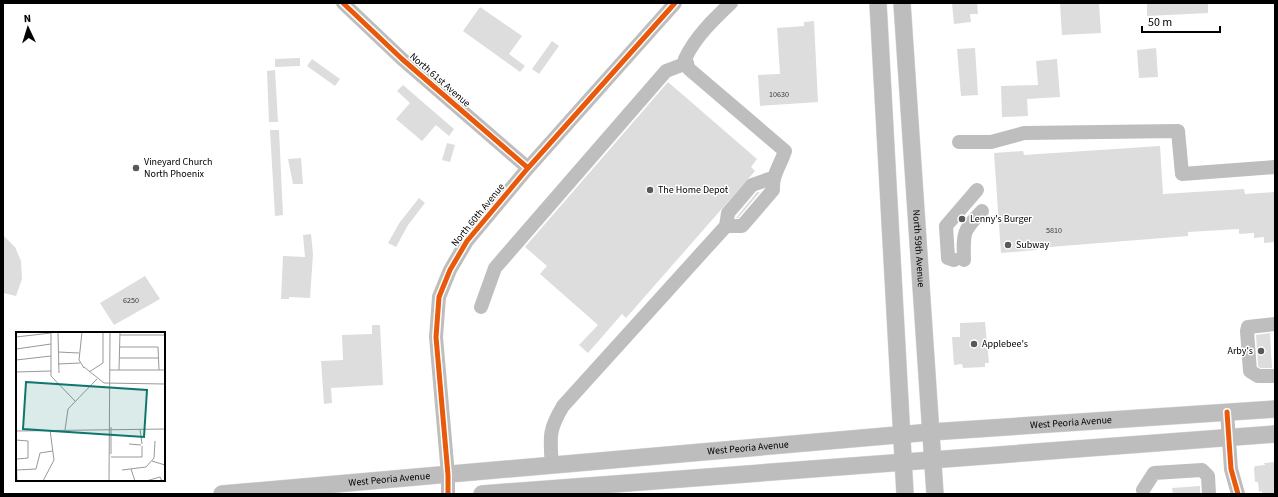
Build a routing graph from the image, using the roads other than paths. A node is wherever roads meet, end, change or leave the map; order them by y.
1 (343, 3) edge
2 (675, 3) edge
3 (731, 3) edge
4 (878, 3) edge
5 (902, 3) edge
6 (687, 63) junction
7 (959, 142) dead end
8 (1275, 167) edge
9 (528, 168) junction
10 (772, 178) junction
11 (977, 190) dead end
12 (982, 211) dead end
13 (726, 226) junction
14 (481, 307) dead end
15 (1275, 324) edge
16 (1275, 376) edge
17 (1275, 408) edge
18 (1227, 412) junction
19 (931, 432) junction
20 (902, 434) junction
21 (1275, 434) edge
22 (1228, 438) junction
23 (679, 454) junction
24 (933, 460) junction
25 (903, 462) junction
26 (552, 466) junction
27 (448, 475) junction
28 (682, 478) junction
29 (1143, 490) dead end
30 (289, 491) edge
31 (222, 494) edge
32 (448, 494) edge
33 (482, 494) edge
34 (905, 494) edge
35 (935, 494) edge
36 (1209, 494) edge
37 (1238, 494) edge

1 - 9 street, North 61st Avenue
2 - 9 street, North 60th Avenue
3 - 6 street
4 - 20 main road
5 - 19 main road, North 59th Avenue
6 - 10 street
6 - 14 street
7 - 8 street
9 - 27 street, North 60th Avenue
10 - 13 street
10 - 13 street
11 - 12 street
13 - 26 street
15 - 16 street
17 - 18 main road, West Peoria Avenue
18 - 19 main road, West Peoria Avenue
18 - 22 street
19 - 20 main road, West Peoria Avenue
19 - 24 main road, North 59th Avenue
20 - 23 main road, West Peoria Avenue
20 - 25 main road
21 - 22 main road
22 - 24 main road
22 - 37 street
23 - 26 main road, West Peoria Avenue
23 - 28 main road
24 - 25 main road
24 - 35 main road, North 59th Avenue
25 - 28 main road
25 - 34 main road
26 - 27 main road, West Peoria Avenue
27 - 30 main road, West Peoria Avenue
27 - 32 street, North 60th Avenue
28 - 33 main road
29 - 36 street
30 - 31 main road, West Peoria Avenue

